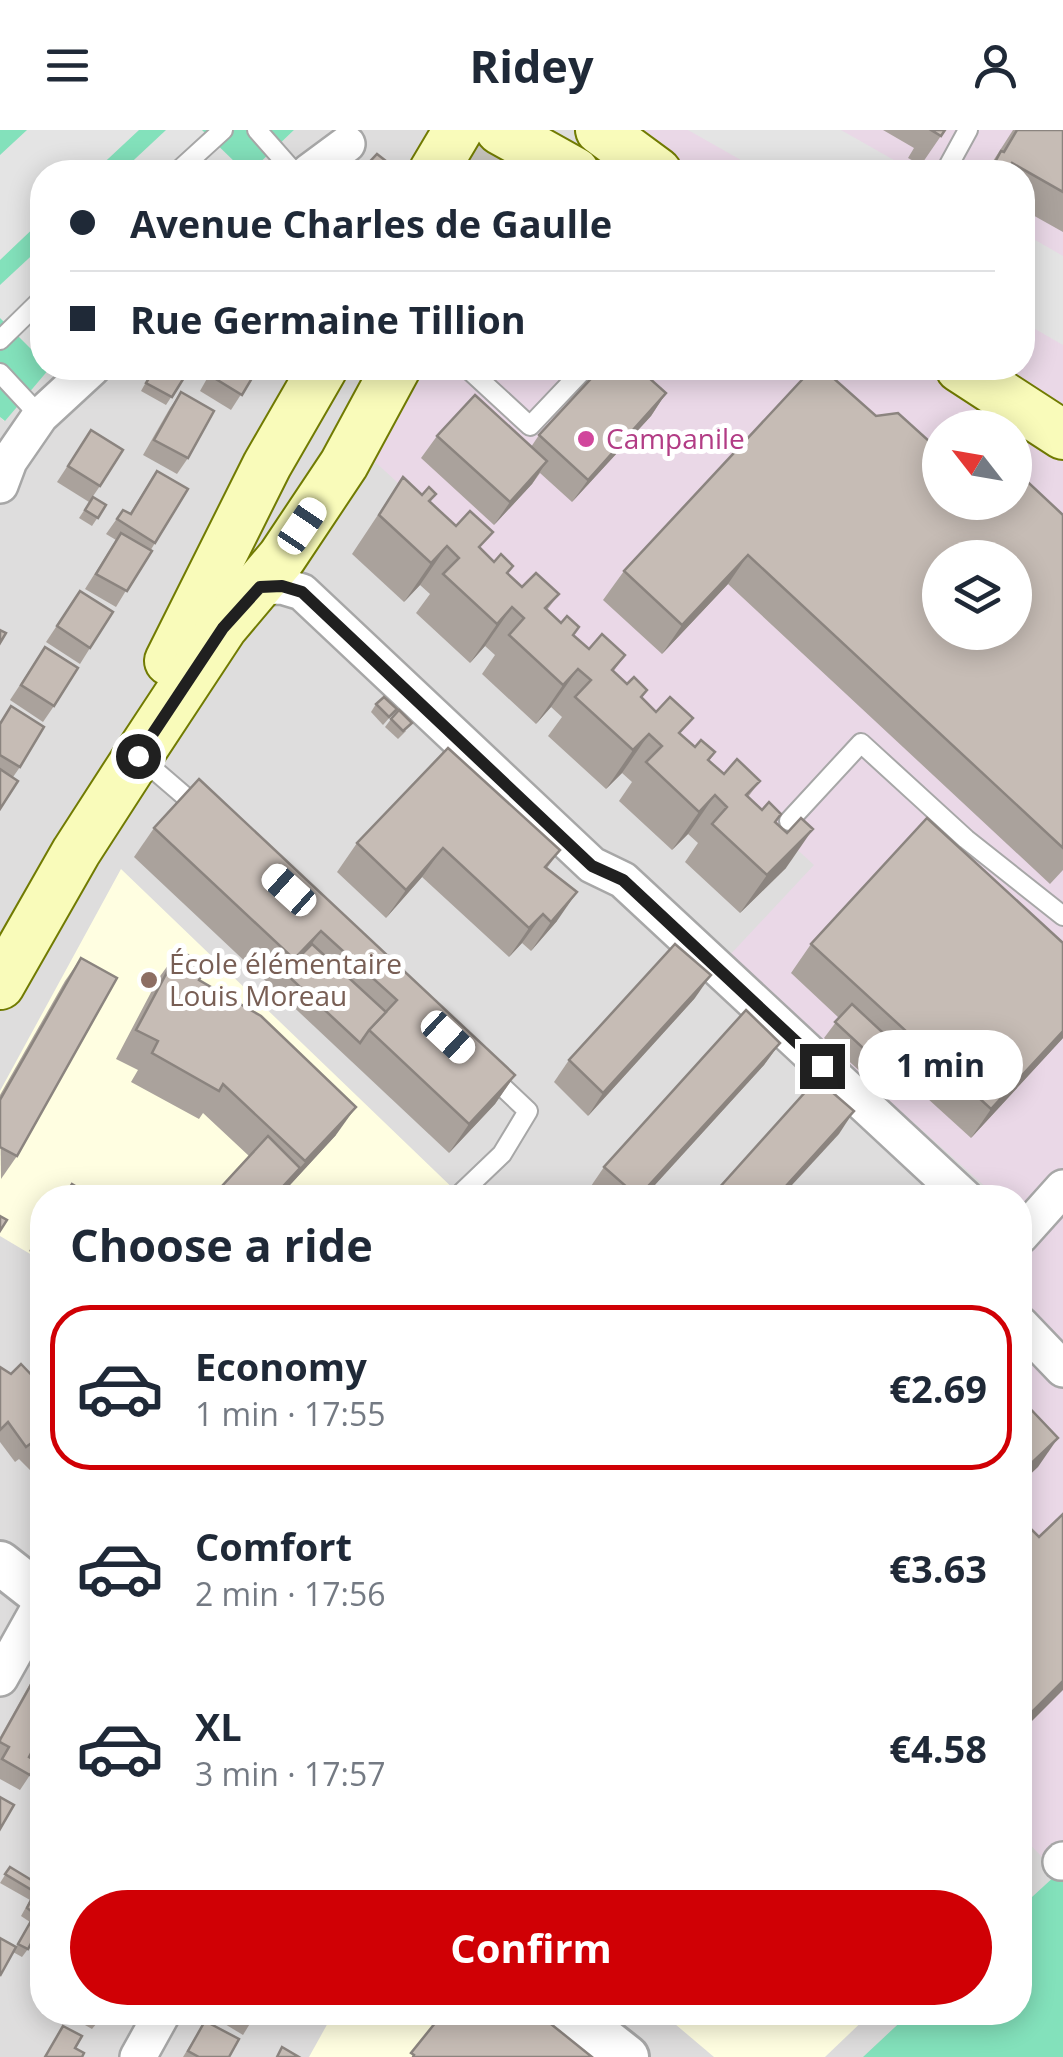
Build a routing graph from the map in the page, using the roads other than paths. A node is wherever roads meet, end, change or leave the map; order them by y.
1 (222, 130) edge
2 (257, 130) edge
3 (458, 130) edge
4 (600, 130) edge
5 (968, 130) edge
6 (347, 144) dead end
7 (519, 145) edge
8 (190, 160) edge
9 (283, 160) edge
10 (325, 160) edge
11 (441, 160) edge
12 (550, 160) edge
13 (641, 160) edge
14 (952, 160) edge
15 (30, 311) edge
16 (0, 340) edge
17 (0, 373) edge
18 (79, 380) edge
19 (316, 380) edge
20 (348, 380) edge
21 (367, 380) edge
22 (390, 380) edge
23 (479, 380) edge
24 (574, 380) edge
25 (978, 380) edge
26 (40, 416) junction
27 (1063, 435) edge
28 (3, 467) edge
29 (260, 587) junction
30 (223, 628) junction
31 (178, 649) junction
32 (138, 756) junction
33 (790, 820) dead end
34 (220, 828) edge
35 (1063, 916) edge
36 (0, 928) edge
37 (0, 984) edge
38 (472, 1059) edge
39 (470, 1185) edge
40 (951, 1185) edge
41 (1063, 1188) edge
42 (1032, 1223) edge
43 (1032, 1337) edge
44 (1063, 1369) edge
45 (0, 1563) edge
46 (30, 1589) edge
47 (30, 1622) edge
48 (0, 1678) edge
49 (156, 2025) edge
50 (586, 2025) edge
51 (138, 2057) edge
52 (627, 2057) edge

1 - 8 lane
2 - 9 lane
3 - 11 main road
4 - 13 main road
5 - 14 lane
6 - 10 street
7 - 12 main road
15 - 16 lane
17 - 26 lane
18 - 26 street
19 - 31 main road
20 - 31 main road
21 - 30 main road
22 - 29 main road
23 - 24 lane
25 - 27 main road
26 - 28 street
29 - 30 main road
29 - 40 street
30 - 32 main road
31 - 36 main road
32 - 34 lane
32 - 37 main road
33 - 35 lane
38 - 39 lane
41 - 42 street
43 - 44 street
45 - 46 street
47 - 48 street
49 - 51 street
50 - 52 street

